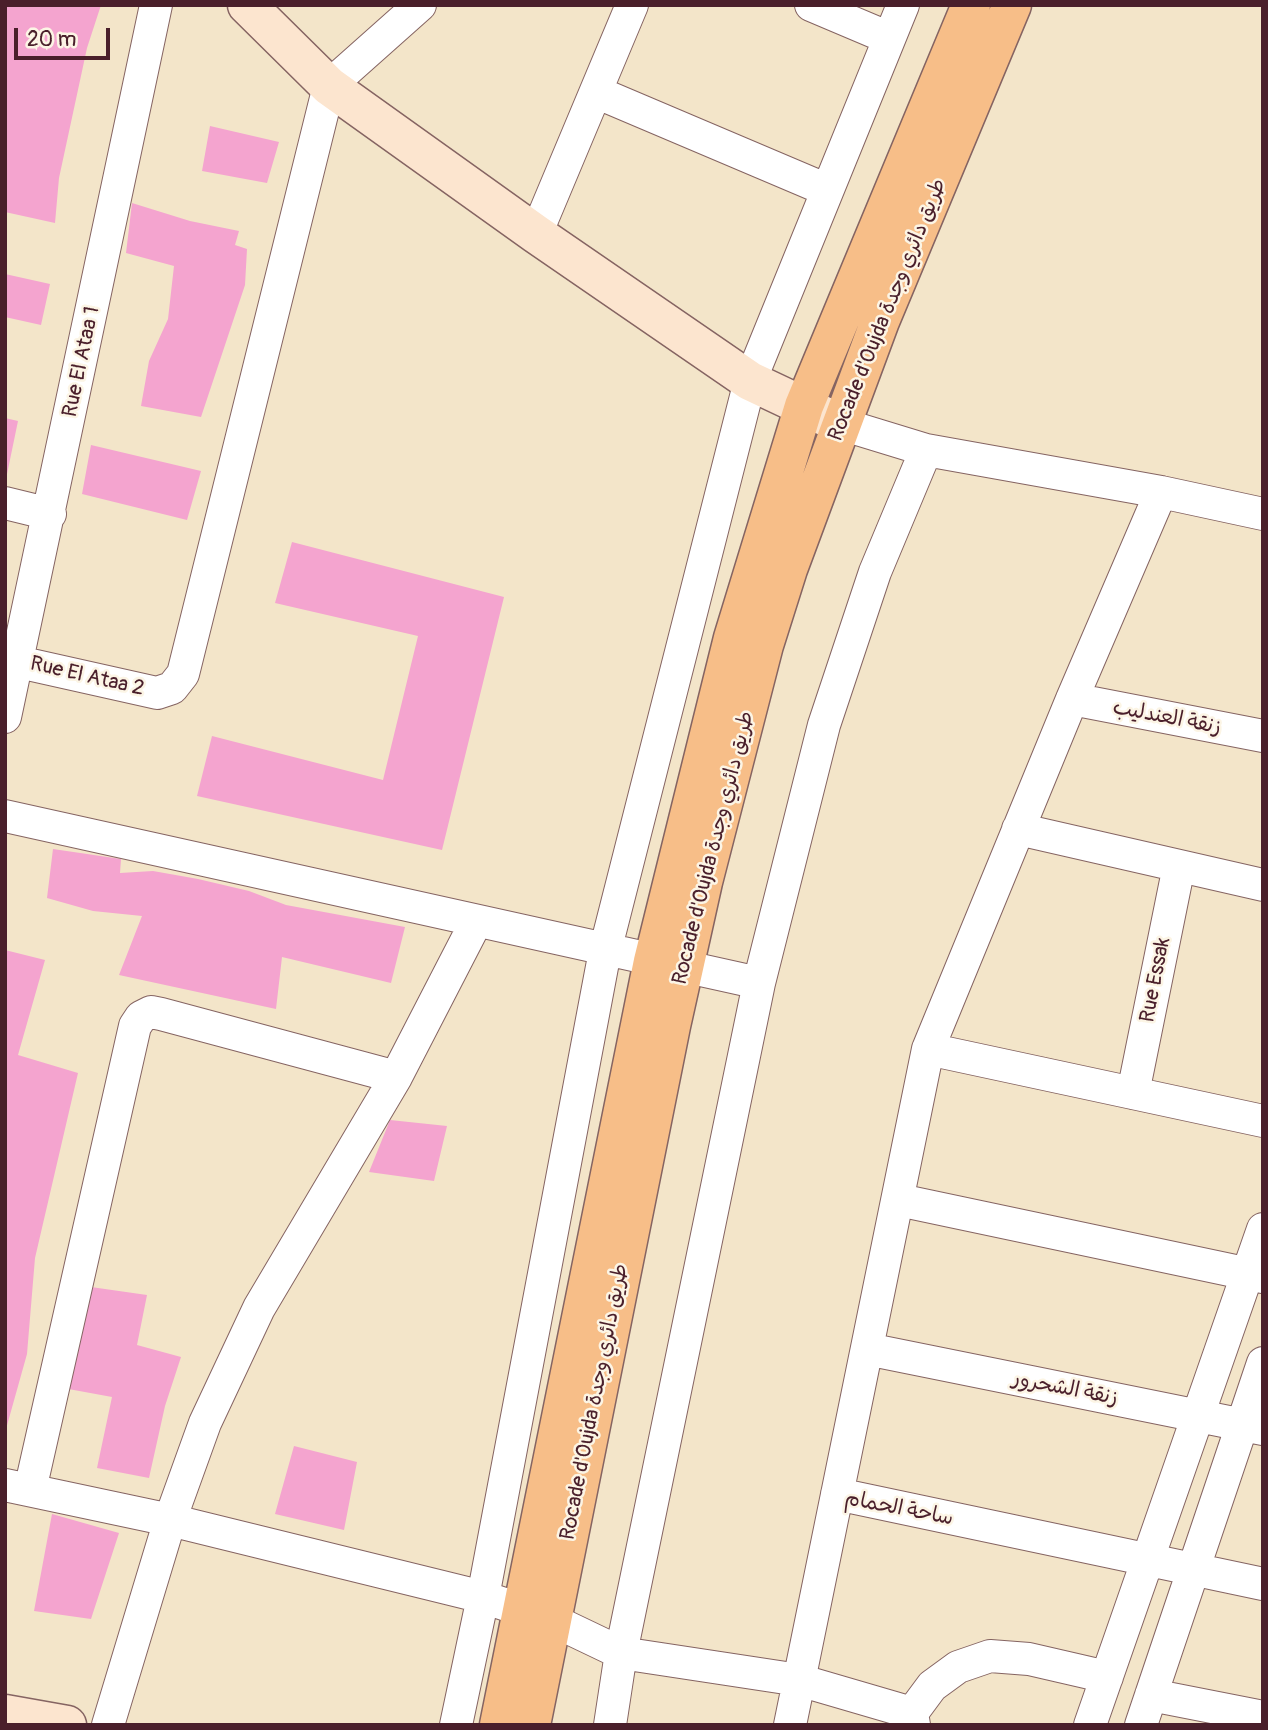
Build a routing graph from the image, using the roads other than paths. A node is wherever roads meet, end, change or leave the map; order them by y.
1 (156, 5) edge
2 (247, 5) edge
3 (420, 5) edge
4 (632, 5) edge
5 (811, 5) edge
6 (903, 5) edge
7 (971, 5) edge
8 (1012, 5) edge
9 (889, 38) junction
10 (329, 86) junction
11 (596, 92) junction
12 (827, 190) junction
13 (536, 234) junction
14 (750, 381) junction
15 (804, 406) junction
16 (841, 424) junction
17 (926, 450) junction
18 (1161, 492) junction
19 (5, 503) edge
20 (50, 514) junction
21 (1263, 514) edge
22 (12, 660) edge
23 (1072, 699) junction
24 (5, 717) edge
25 (1263, 736) edge
26 (5, 816) edge
27 (1018, 828) junction
28 (1178, 866) junction
29 (1263, 885) edge
30 (477, 922) junction
31 (605, 951) junction
32 (669, 964) junction
33 (759, 983) junction
34 (928, 1049) junction
35 (396, 1077) junction
36 (1133, 1093) junction
37 (1263, 1121) edge
38 (899, 1200) junction
39 (1263, 1229) edge
40 (1255, 1276) edge
41 (867, 1349) junction
42 (1263, 1363) edge
43 (1197, 1416) junction
44 (1252, 1427) edge
45 (18, 1488) edge
46 (837, 1494) junction
47 (170, 1520) junction
48 (1146, 1562) junction
49 (1193, 1570) junction
50 (1263, 1584) edge
51 (483, 1598) junction
52 (536, 1615) junction
53 (621, 1653) junction
54 (1107, 1677) junction
55 (799, 1681) junction
56 (1151, 1695) junction
57 (5, 1714) edge
58 (1263, 1717) edge
59 (913, 1719) edge
60 (66, 1725) edge
61 (108, 1725) edge
62 (456, 1725) edge
63 (499, 1725) edge
64 (531, 1725) edge
65 (610, 1725) edge
66 (790, 1725) edge
67 (1090, 1725) edge
68 (1141, 1725) edge

1 - 20 street, Rue El Ataa 1
2 - 10 street
3 - 10 street
4 - 11 street
5 - 9 street
6 - 9 street
7 - 15 highway, Rocade d'Oujda طريق دائري وجدة
8 - 16 highway, Rocade d'Oujda طريق دائري وجدة
9 - 12 street
10 - 13 street
10 - 22 street, Rue El Ataa 2
11 - 12 street
11 - 13 street
12 - 14 street
13 - 14 street
14 - 15 street
14 - 31 street
15 - 16 street
15 - 32 highway, Rocade d'Oujda طريق دائري وجدة
16 - 17 street
16 - 32 highway, Rocade d'Oujda طريق دائري وجدة
17 - 18 street
17 - 33 street
18 - 21 street
18 - 23 street
19 - 20 street
20 - 22 street, Rue El Ataa 1
22 - 24 street, Rue El Ataa 1
23 - 25 street, زنقة العندليب
23 - 27 street
26 - 30 street
27 - 28 street
27 - 34 street
28 - 29 street
28 - 36 street, Rue Essak
30 - 31 street
30 - 35 street
31 - 32 street
31 - 51 street
32 - 33 street
32 - 52 highway, Rocade d'Oujda طريق دائري وجدة
33 - 53 street
34 - 36 street
34 - 38 street
35 - 45 street
35 - 47 street
36 - 37 street
38 - 40 street
38 - 41 street
39 - 40 street
40 - 43 street
41 - 43 street, زنقة الشحرور
41 - 46 street
42 - 44 street
43 - 44 street, زنقة الشحرور
43 - 48 street
44 - 49 street
45 - 47 street
46 - 48 street, ساحة الحمام
46 - 55 street, ساحة الحمام
47 - 51 street
47 - 61 street
48 - 49 street, ساحة الحمام
48 - 54 street
49 - 50 street, ساحة الحمام
49 - 56 street
51 - 52 street
51 - 62 street
52 - 53 street
52 - 63 highway, Rocade d'Oujda طريق دائري وجدة
52 - 64 highway, Rocade d'Oujda طريق دائري وجدة
53 - 55 street
53 - 65 street
54 - 59 street
54 - 67 street
55 - 59 street
55 - 66 street, ساحة الحمام
56 - 58 street
56 - 68 street
57 - 60 street

